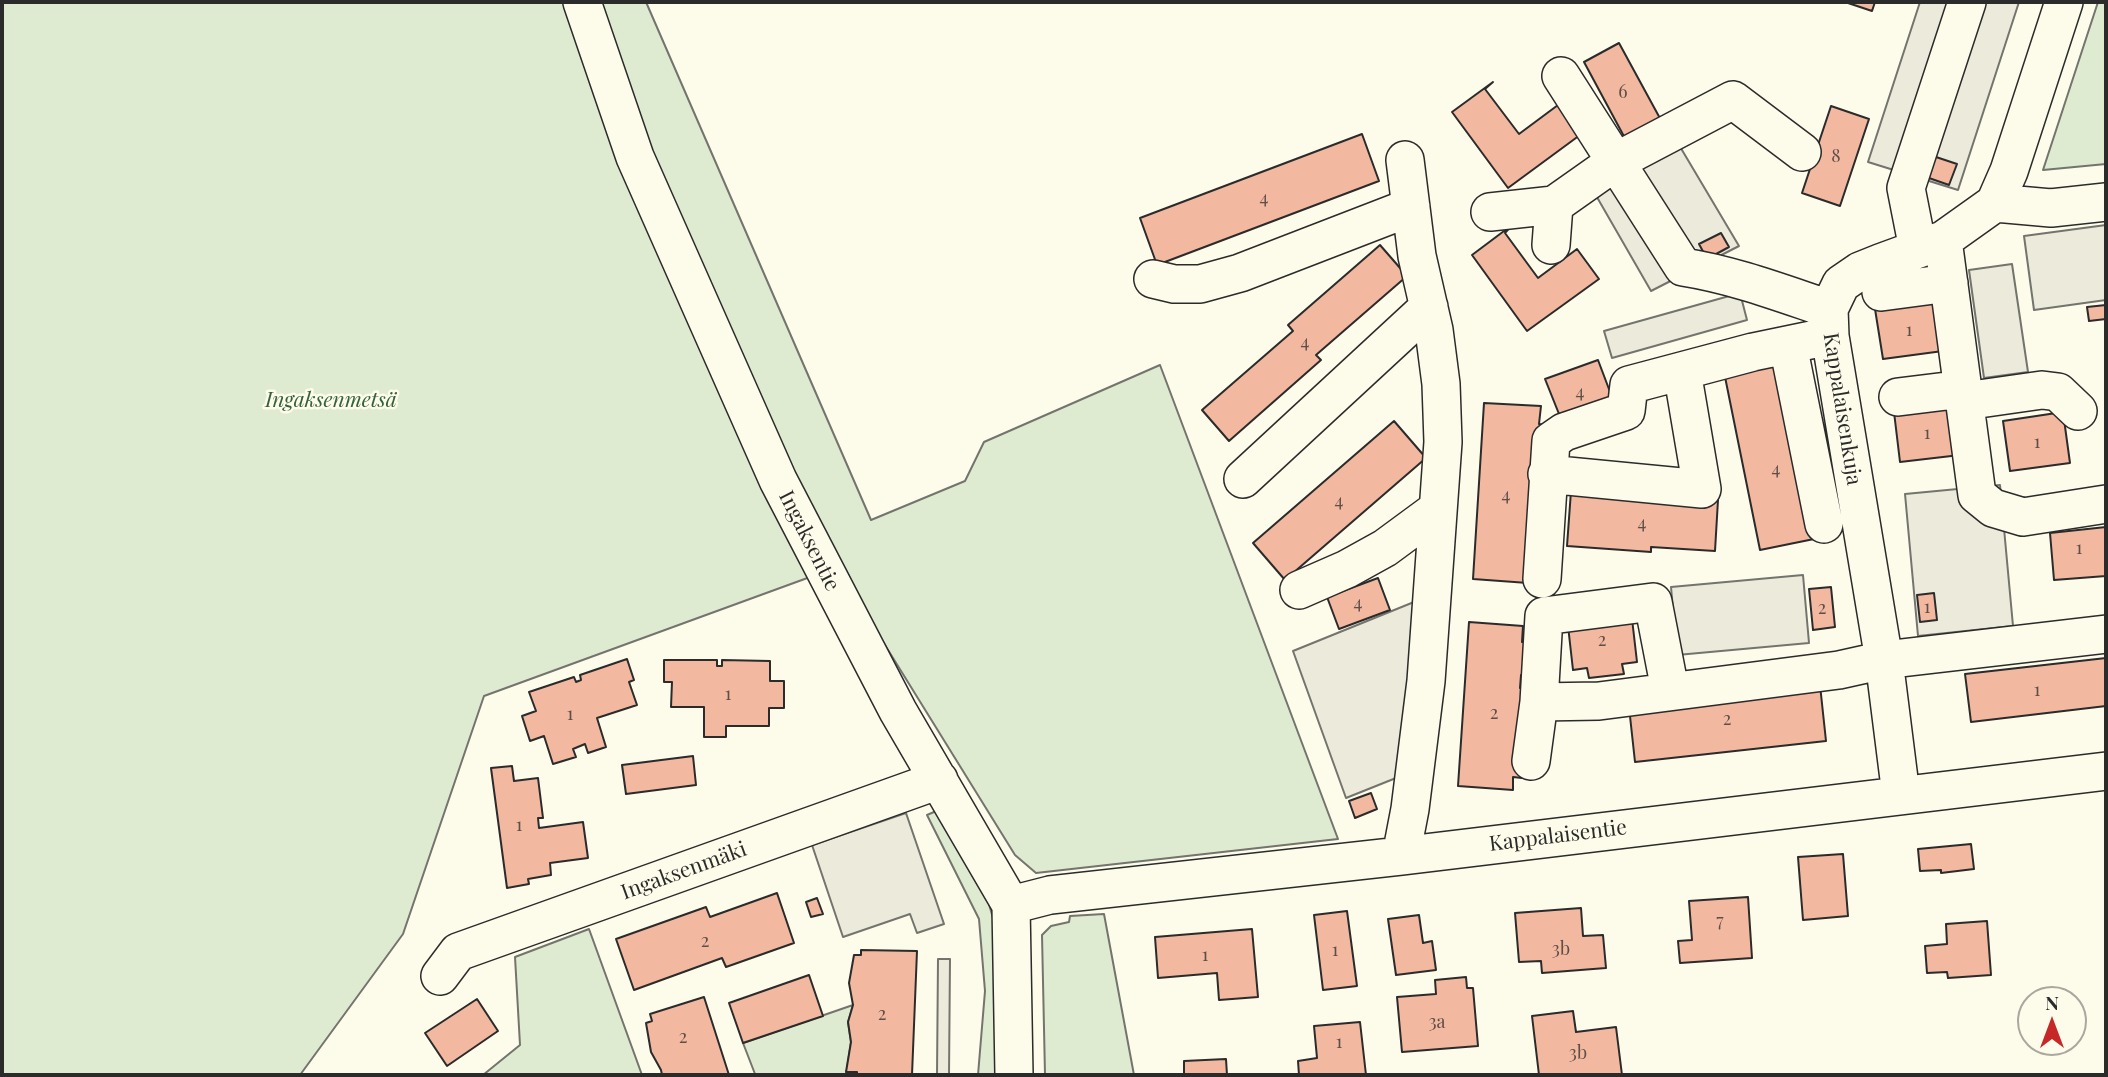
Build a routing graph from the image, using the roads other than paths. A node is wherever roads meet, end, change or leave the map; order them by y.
1 (582, 2) edge
2 (1967, 2) edge
3 (2064, 2) edge
4 (1562, 76) dead end
5 (1802, 152) dead end
6 (1405, 160) dead end
7 (1615, 162) junction
8 (2106, 202) edge
9 (1995, 203) junction
10 (1554, 205) junction
11 (1411, 207) junction
12 (1490, 212) dead end
13 (1551, 245) dead end
14 (1931, 245) junction
15 (1153, 279) dead end
16 (1949, 283) junction
17 (1881, 292) dead end
18 (1429, 307) junction
19 (1829, 323) junction
20 (1788, 345) junction
21 (1682, 371) junction
22 (1964, 395) junction
23 (1898, 397) dead end
24 (2078, 411) dead end
25 (1547, 474) junction
26 (1243, 479) dead end
27 (2106, 504) edge
28 (1438, 509) junction
29 (1824, 524) dead end
30 (1542, 579) dead end
31 (1299, 590) dead end
32 (2106, 634) edge
33 (1884, 660) junction
34 (1670, 690) junction
35 (1539, 702) junction
36 (1531, 761) dead end
37 (2106, 771) edge
38 (939, 780) junction
39 (1901, 795) junction
40 (1401, 856) junction
41 (1011, 905) junction
42 (440, 976) dead end
43 (1014, 1075) edge

1 - 38 street, Ingaksentie
2 - 14 street
3 - 9 street
4 - 7 street
5 - 7 street
6 - 11 street
7 - 10 street
7 - 19 street
8 - 9 street
9 - 14 street, Kappalaisenkuja
10 - 12 street
10 - 13 street
11 - 15 street
11 - 18 street
14 - 16 street
14 - 19 street, Kappalaisenkuja
16 - 17 street
16 - 22 street
18 - 26 street
18 - 28 street
19 - 20 street
19 - 33 street, Kappalaisenkuja
20 - 21 street
20 - 29 street
21 - 25 street
21 - 25 street
22 - 23 street
22 - 24 street
22 - 27 street
25 - 30 street
28 - 31 street
28 - 40 street
32 - 33 street
33 - 34 street
33 - 39 street, Kappalaisenkuja
34 - 35 street
34 - 35 street
35 - 36 street
37 - 39 street, Kappalaisentie
38 - 41 street, Ingaksentie
38 - 42 street, Ingaksenmäki
39 - 40 street, Kappalaisentie
40 - 41 street, Kappalaisentie
41 - 43 street, Ingaksentie

